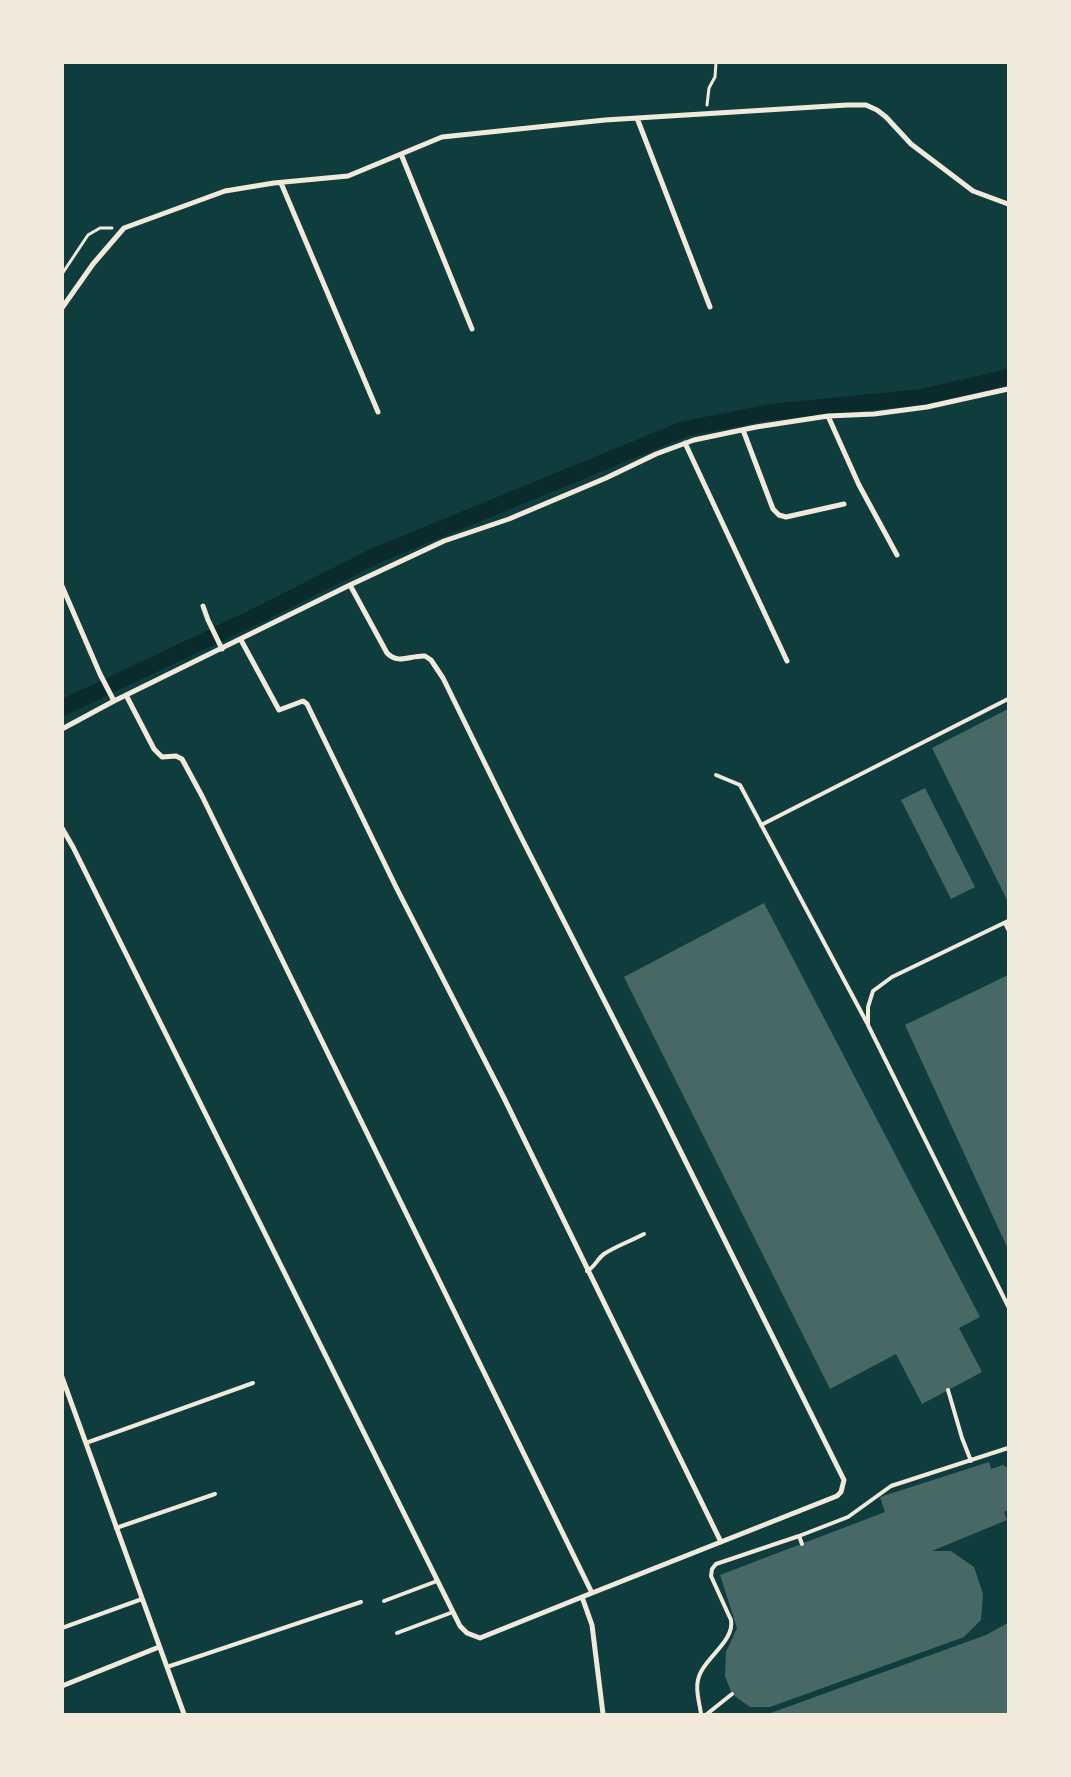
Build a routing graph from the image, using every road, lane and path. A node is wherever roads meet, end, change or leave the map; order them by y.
1 (716, 62) edge
2 (706, 114) junction
3 (637, 118) junction
4 (401, 154) junction
5 (281, 183) junction
6 (1008, 204) edge
7 (124, 228) junction
8 (62, 274) edge
9 (710, 307) dead end
10 (62, 308) edge
11 (472, 329) dead end
12 (1008, 389) edge
13 (378, 412) dead end
14 (828, 416) junction
15 (743, 430) junction
16 (685, 443) junction
17 (844, 504) dead end
18 (897, 555) dead end
19 (350, 585) junction
20 (62, 586) edge
21 (203, 606) dead end
22 (241, 640) junction
23 (222, 649) junction
24 (787, 662) dead end
25 (126, 695) junction
26 (1008, 699) edge
27 (114, 701) junction
28 (62, 729) edge
29 (716, 775) dead end
30 (761, 825) junction
31 (62, 828) edge
32 (1007, 922) edge
33 (1008, 930) edge
34 (868, 1025) junction
35 (644, 1234) dead end
36 (587, 1271) junction
37 (1008, 1306) edge
38 (62, 1377) edge
39 (253, 1382) dead end
40 (948, 1390) dead end
41 (86, 1443) junction
42 (1008, 1448) edge
43 (971, 1461) junction
44 (215, 1494) dead end
45 (116, 1528) junction
46 (799, 1536) junction
47 (721, 1542) junction
48 (802, 1544) dead end
49 (437, 1581) junction
50 (592, 1593) junction
51 (582, 1597) junction
52 (142, 1599) junction
53 (384, 1601) dead end
54 (361, 1602) dead end
55 (453, 1612) junction
56 (62, 1628) edge
57 (397, 1633) dead end
58 (159, 1646) junction
59 (167, 1667) junction
60 (62, 1686) edge
61 (732, 1694) dead end
62 (184, 1714) edge
63 (603, 1714) edge
64 (701, 1714) edge
65 (707, 1714) edge

1 - 2 path
2 - 3 street
2 - 6 street
3 - 4 street
3 - 9 street
4 - 5 street
4 - 11 street
5 - 7 street
5 - 13 street
7 - 8 path
7 - 10 street
12 - 14 street
14 - 15 street
14 - 18 street
15 - 16 street
15 - 17 street
16 - 19 street
16 - 24 street
19 - 22 street
19 - 47 street
20 - 27 street
21 - 23 street
22 - 23 street
22 - 36 street
23 - 25 street
25 - 27 street
25 - 50 street
26 - 30 lane
27 - 28 street
29 - 30 lane
30 - 34 lane
31 - 49 street
32 - 33 lane
32 - 34 lane
34 - 37 lane
35 - 36 lane
36 - 47 street
38 - 41 street
39 - 41 lane
40 - 43 lane
41 - 45 street
42 - 43 lane
43 - 46 lane
44 - 45 lane
45 - 52 street
46 - 48 lane
46 - 64 lane
47 - 50 street
49 - 53 lane
49 - 55 street
50 - 51 street
51 - 55 street
51 - 63 street
52 - 56 lane
52 - 58 street
54 - 59 lane
55 - 57 lane
58 - 59 street
58 - 60 street
59 - 62 street
61 - 65 lane

